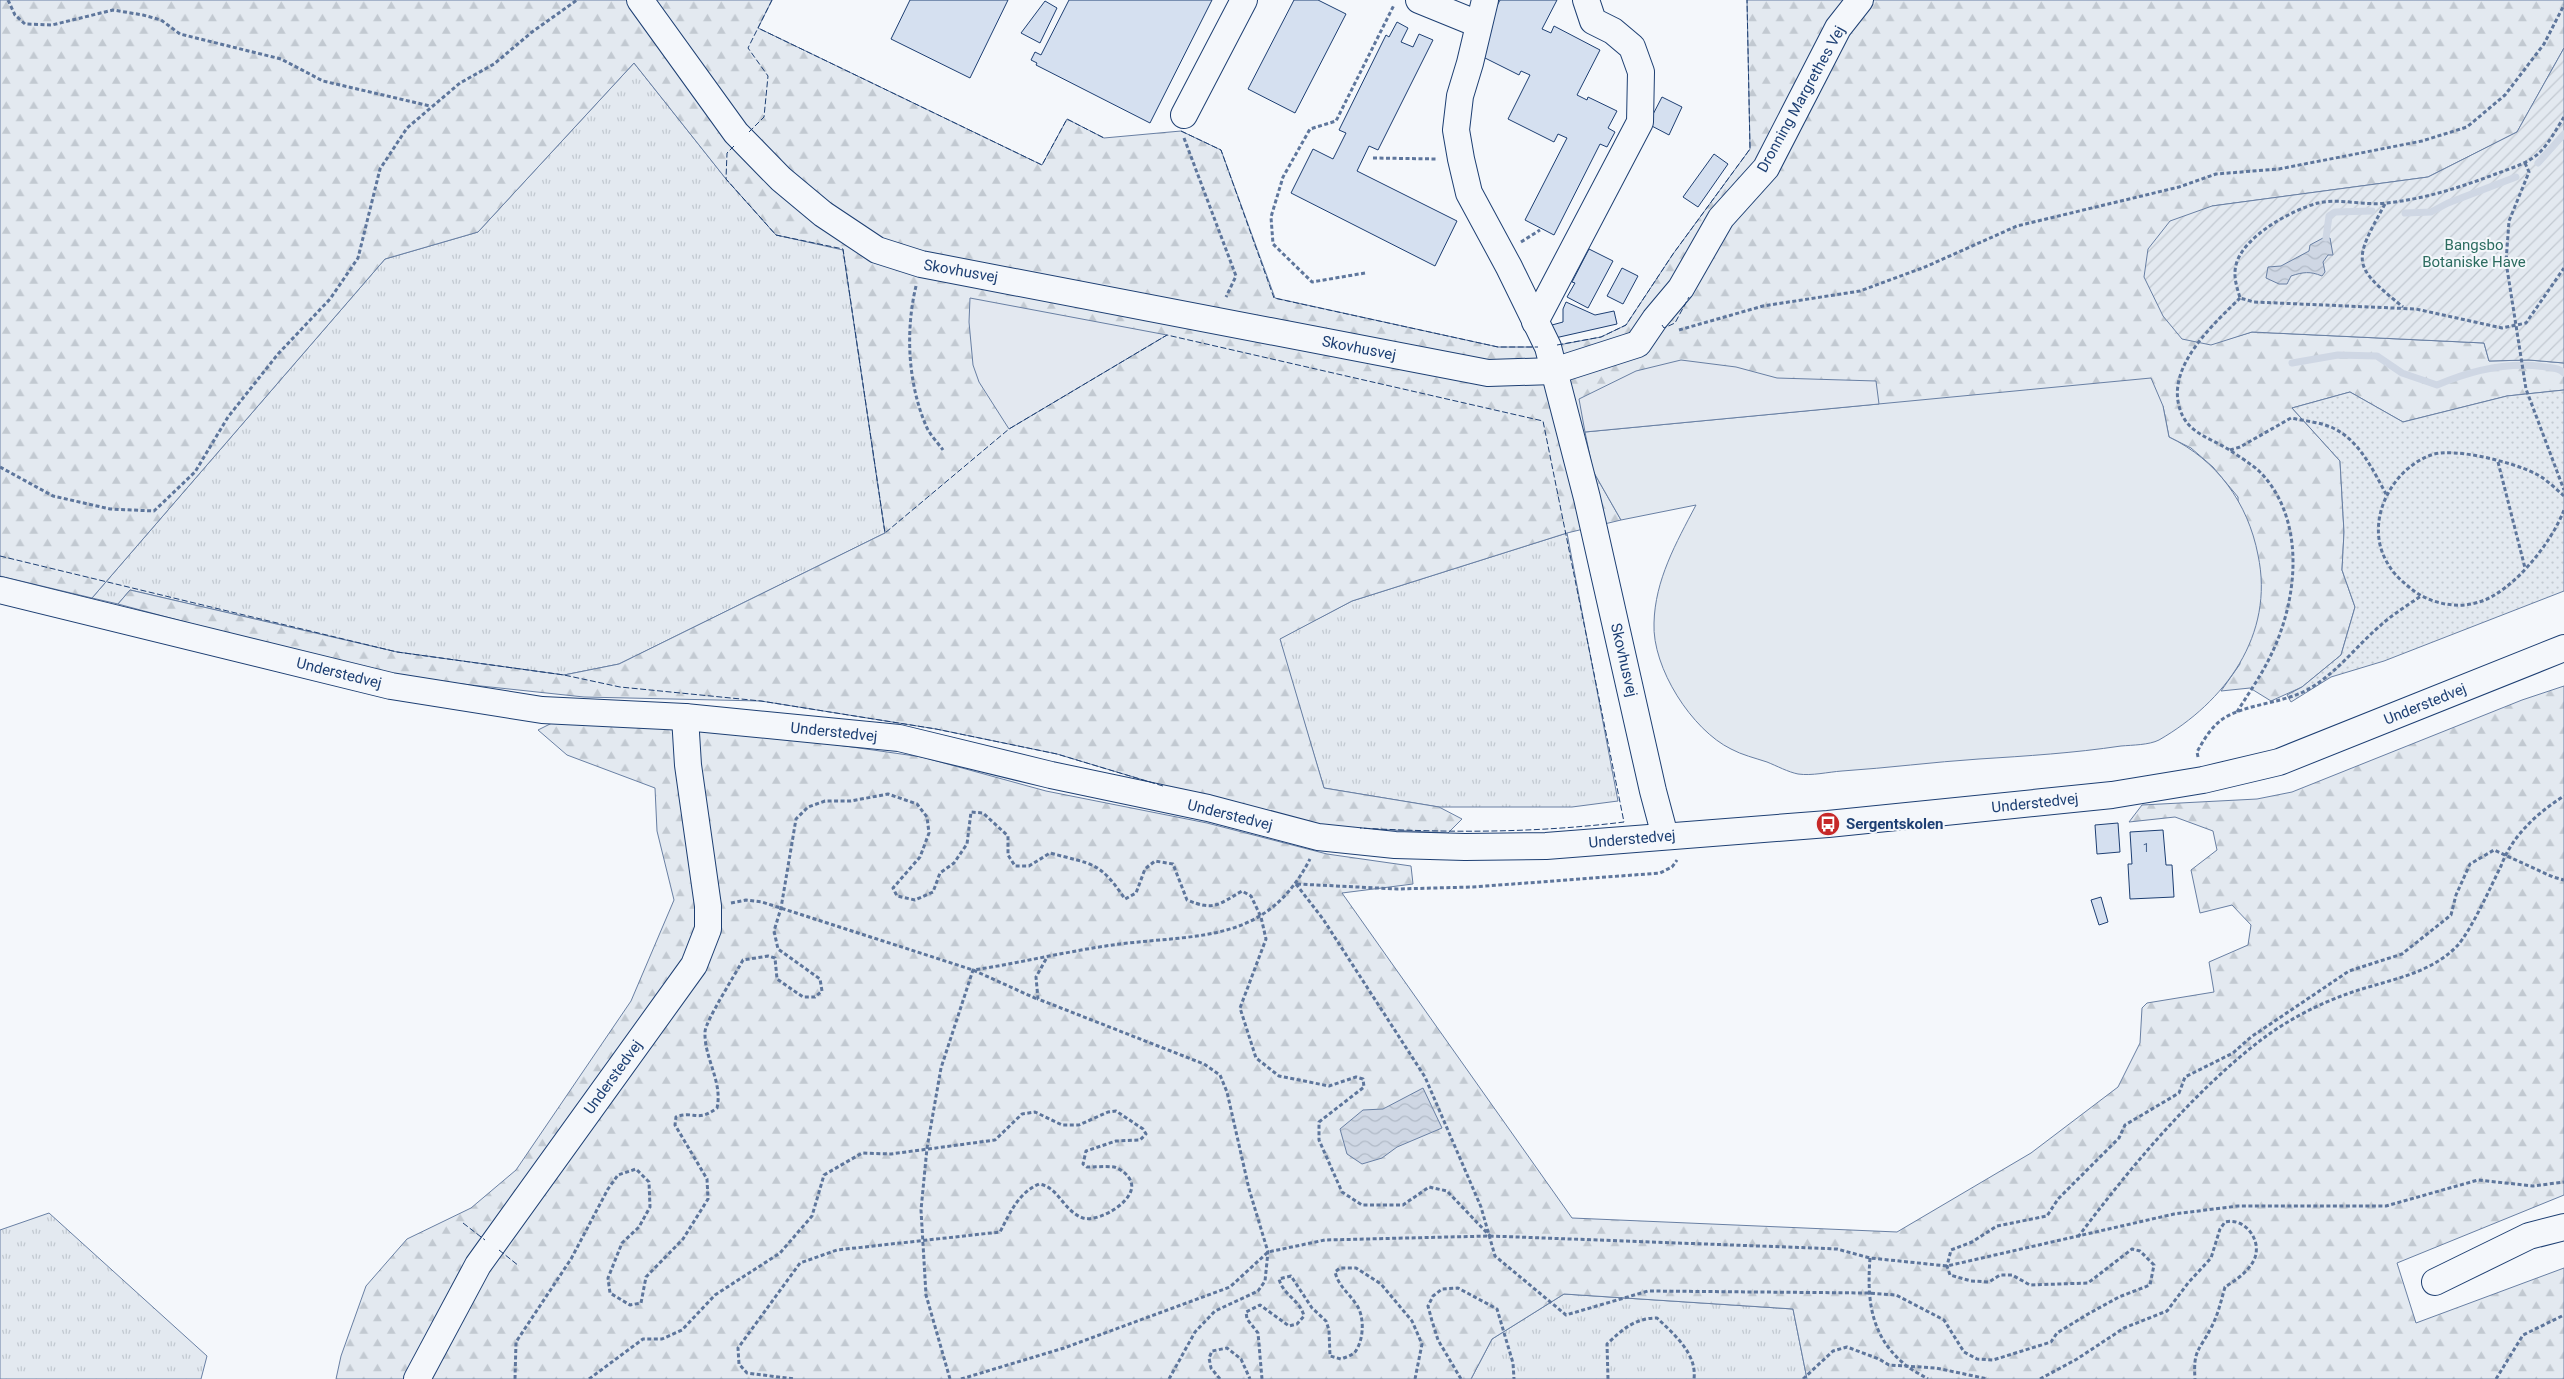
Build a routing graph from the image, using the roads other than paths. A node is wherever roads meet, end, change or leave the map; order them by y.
1 (640, 0) edge
2 (1244, 0) edge
3 (1419, 0) edge
4 (1586, 0) edge
5 (1860, 0) edge
6 (1482, 12) edge
7 (1183, 123) road end
8 (1535, 322) junction
9 (1551, 359) junction
10 (0, 590) edge
11 (2564, 648) edge
12 (685, 717) junction
13 (1665, 836) junction
14 (2564, 1228) edge
15 (2435, 1282) dead end
16 (417, 1379) edge

1 - 9 street, Skovhusvej
2 - 7 street
3 - 6 street
4 - 8 street
5 - 9 street, Dronning Margrethes Vej
6 - 8 street
8 - 9 street
9 - 13 street, Skovhusvej
10 - 12 street, Understedvej
11 - 13 street, Understedvej
12 - 13 street, Understedvej
12 - 16 street, Understedvej
14 - 15 street

